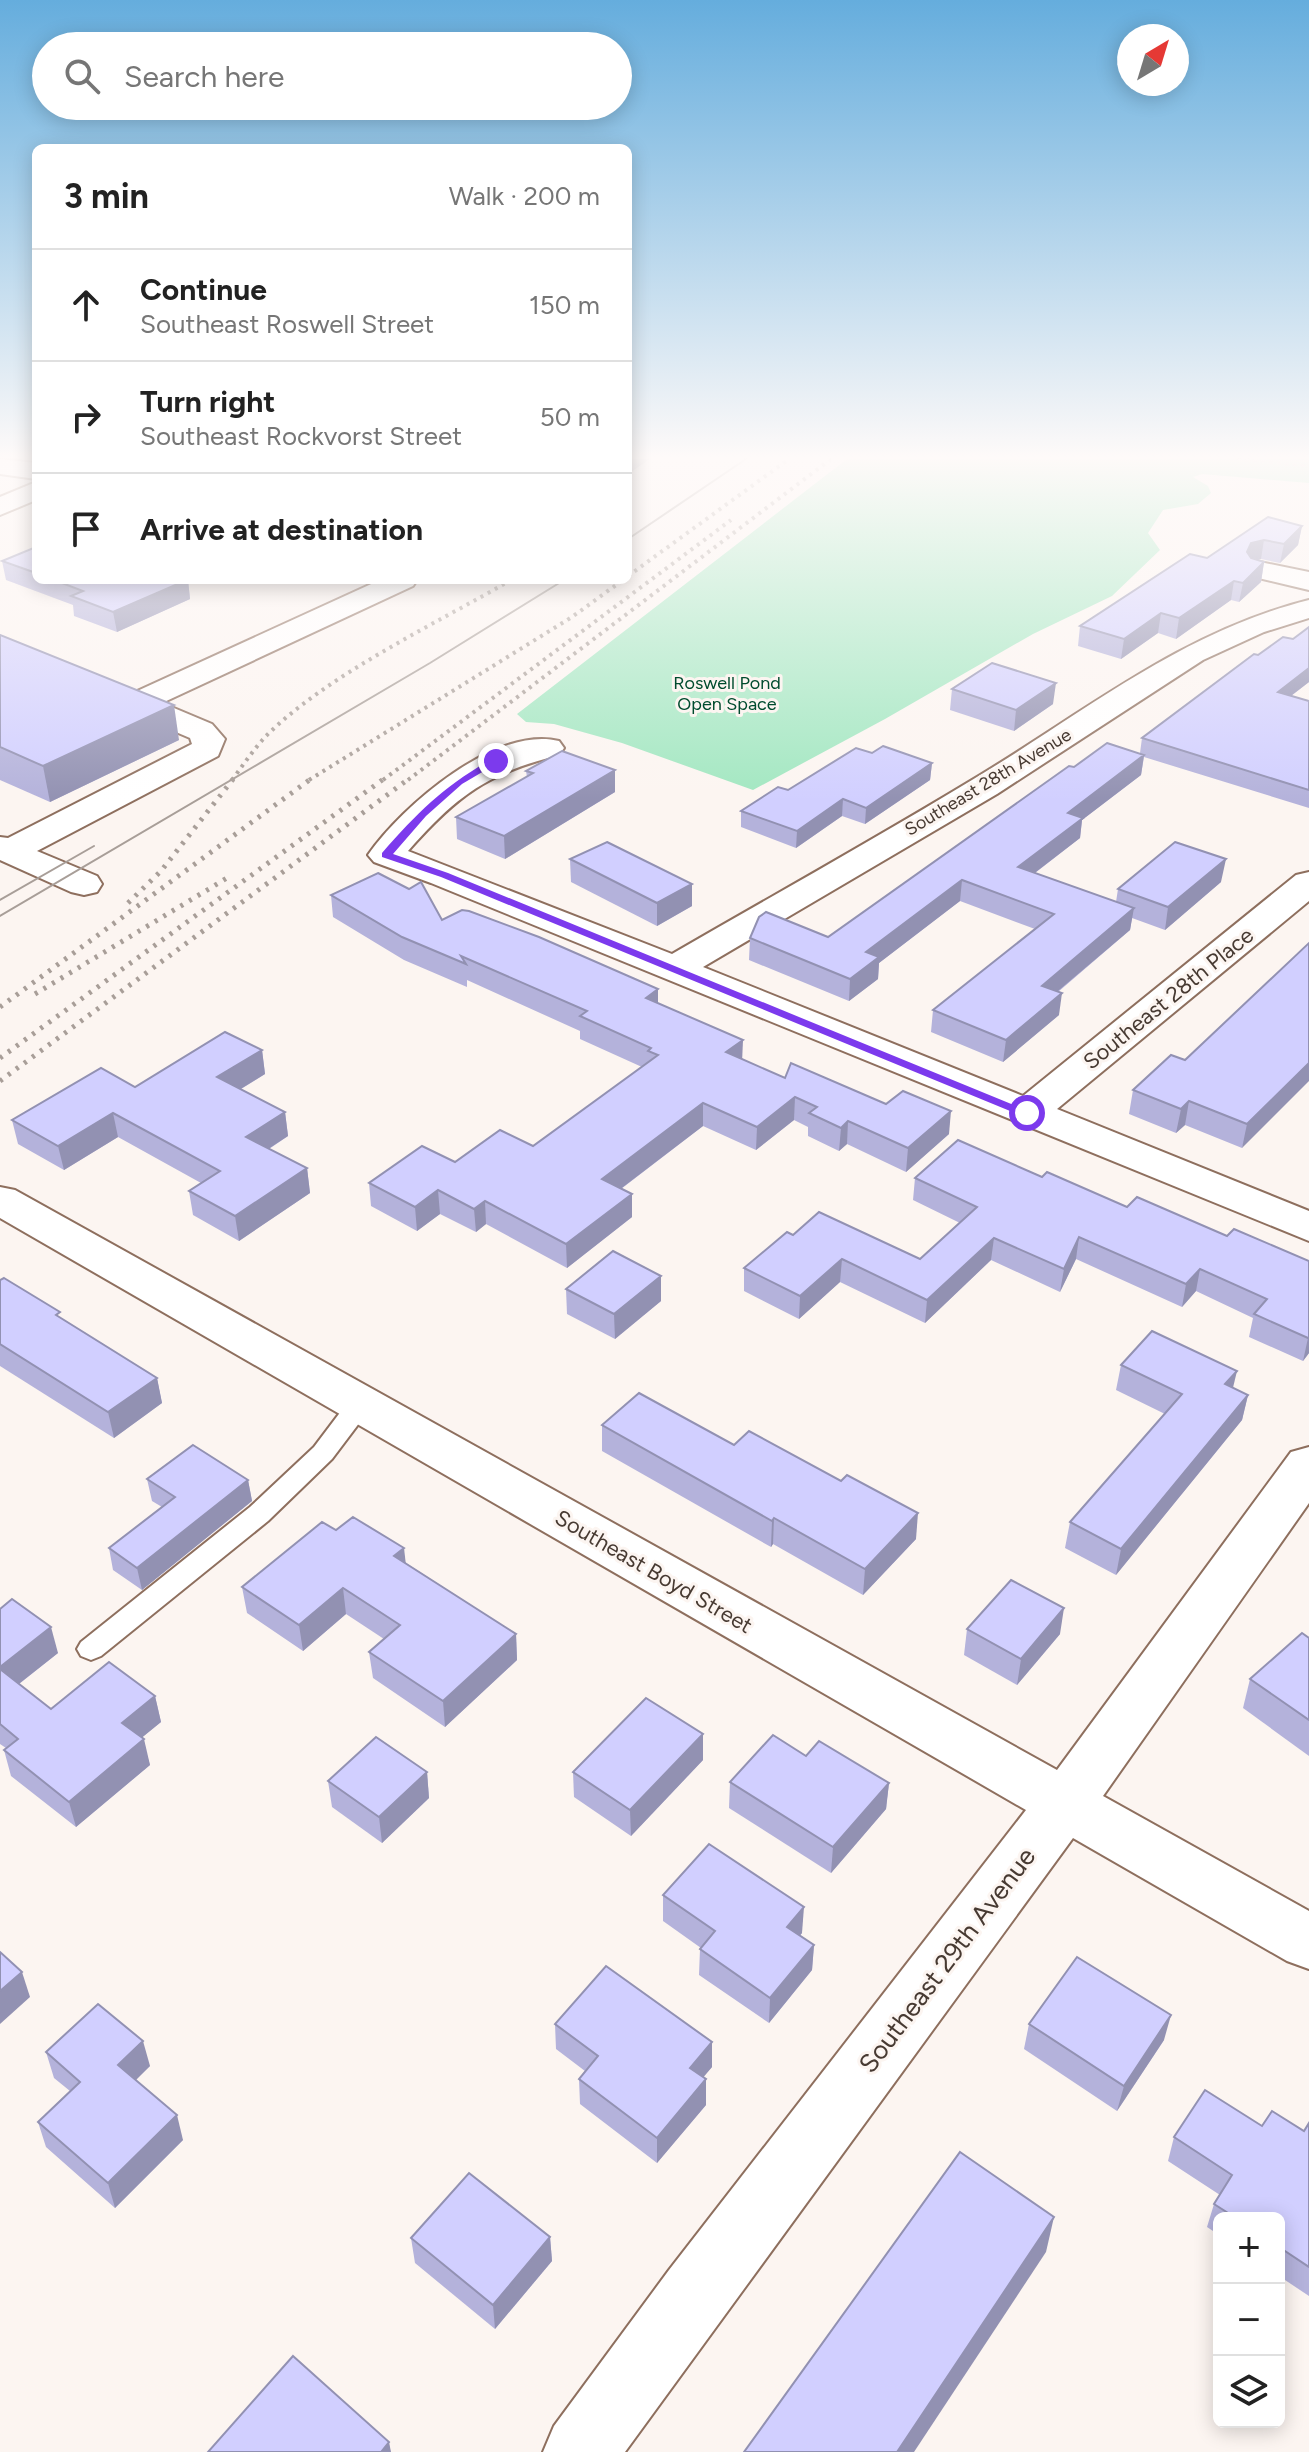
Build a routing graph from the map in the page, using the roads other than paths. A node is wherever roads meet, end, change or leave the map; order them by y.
1 (1275, 573) edge
2 (1309, 581) edge
3 (394, 584) edge
4 (1309, 609) edge
5 (95, 687) edge
6 (136, 703) junction
7 (548, 748) dead end
8 (5, 849) edge
9 (1309, 883) edge
10 (84, 884) dead end
11 (673, 969) junction
12 (1027, 1113) junction
13 (0, 1200) edge
14 (1309, 1227) edge
15 (360, 1404) junction
16 (1309, 1465) edge
17 (91, 1649) dead end
18 (1065, 1804) junction
19 (1309, 1942) edge
20 (580, 2452) edge

1 - 2 street
3 - 6 street
4 - 11 street, Southeast 28th Avenue
5 - 6 street
6 - 8 street
7 - 11 street
8 - 10 street
9 - 12 street, Southeast 28th Place
11 - 12 street
12 - 14 street
13 - 15 street, Southeast Boyd Street
15 - 17 lane
15 - 18 street, Southeast Boyd Street
16 - 18 street, Southeast 29th Avenue
18 - 19 street, Southeast Boyd Street
18 - 20 street, Southeast 29th Avenue

